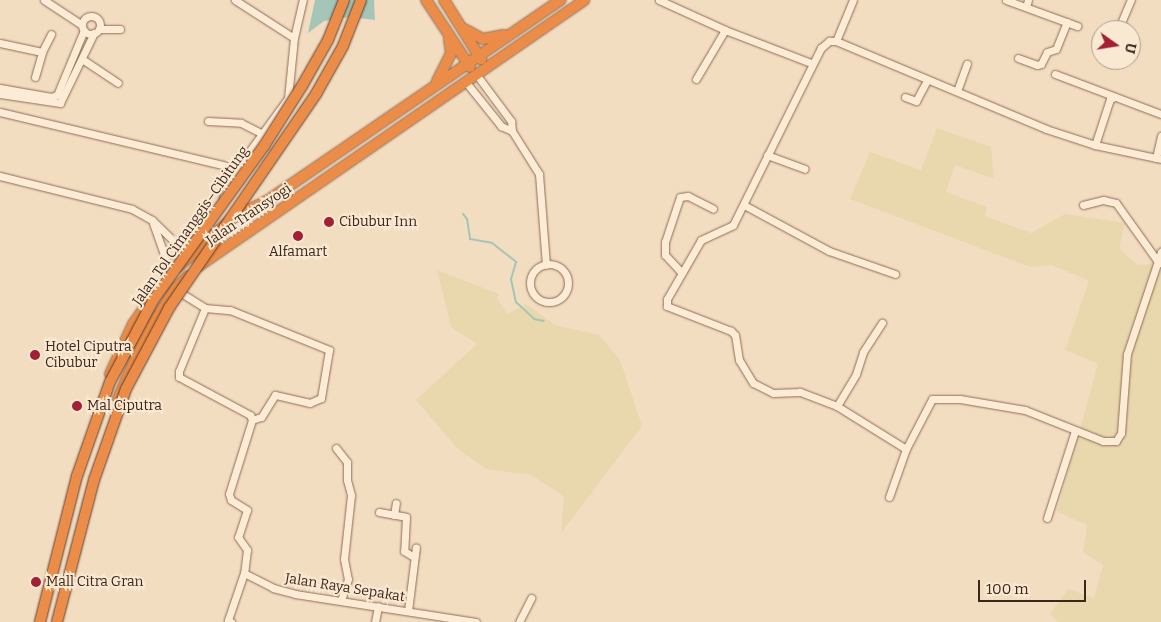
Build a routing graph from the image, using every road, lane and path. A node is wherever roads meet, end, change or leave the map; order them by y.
1 (44, 0) edge
2 (235, 0) edge
3 (303, 0) edge
4 (344, 0) edge
5 (361, 0) edge
6 (561, 0) edge
7 (584, 0) edge
8 (659, 0) edge
9 (853, 0) edge
10 (1006, 0) edge
11 (1131, 0) edge
12 (445, 1) edge
13 (427, 2) edge
14 (1027, 4) edge
15 (1122, 20) edge
16 (1067, 22) junction
17 (460, 25) junction
18 (1078, 26) dead end
19 (83, 27) junction
20 (120, 29) dead end
21 (724, 30) junction
22 (96, 31) junction
23 (51, 34) dead end
24 (510, 34) junction
25 (449, 35) junction
26 (294, 38) junction
27 (836, 41) junction
28 (0, 43) edge
29 (42, 52) junction
30 (479, 55) junction
31 (1018, 58) dead end
32 (82, 59) junction
33 (467, 62) junction
34 (811, 63) junction
35 (967, 64) dead end
36 (486, 66) junction
37 (476, 74) junction
38 (1055, 74) dead end
39 (35, 77) dead end
40 (696, 79) dead end
41 (928, 80) junction
42 (465, 81) junction
43 (118, 83) dead end
44 (435, 84) junction
45 (0, 88) edge
46 (957, 91) junction
47 (0, 94) edge
48 (905, 97) dead end
49 (1115, 97) junction
50 (0, 112) edge
51 (1161, 114) edge
52 (208, 121) dead end
53 (512, 131) junction
54 (262, 133) junction
55 (1161, 136) edge
56 (1095, 145) junction
57 (767, 155) junction
58 (1159, 158) edge
59 (226, 166) dead end
60 (805, 169) dead end
61 (0, 176) edge
62 (744, 205) junction
63 (1083, 205) dead end
64 (713, 209) dead end
65 (152, 220) junction
66 (207, 241) junction
67 (1161, 252) edge
68 (191, 258) junction
69 (1160, 263) junction
70 (546, 265) junction
71 (681, 272) junction
72 (171, 274) junction
73 (895, 274) dead end
74 (175, 288) junction
75 (205, 308) junction
76 (882, 323) dead end
77 (837, 406) junction
78 (252, 420) junction
79 (1076, 431) junction
80 (336, 448) dead end
81 (906, 449) junction
82 (890, 497) dead end
83 (396, 503) dead end
84 (379, 512) dead end
85 (394, 515) junction
86 (1047, 518) dead end
87 (416, 547) dead end
88 (414, 557) junction
89 (244, 573) junction
90 (532, 598) dead end
91 (341, 600) junction
92 (378, 606) junction
93 (408, 611) junction
94 (39, 622) edge
95 (58, 622) edge
96 (231, 622) edge
97 (375, 622) edge
98 (476, 622) edge
99 (518, 622) edge

1 - 19 street
2 - 26 street
3 - 26 street
4 - 94 highway, Jalan Tol Cimanggis–Cibitung, bridge
5 - 95 highway, Jalan Tol Cimanggis–Cibitung, bridge
6 - 24 highway, Jalan Transyogi
7 - 36 highway, Jalan Transyogi
8 - 21 street
9 - 27 street
10 - 14 street
11 - 15 street
12 - 17 highway
13 - 25 highway
14 - 16 street
16 - 18 street
16 - 31 street
17 - 24 highway
17 - 30 highway
19 - 22 street
19 - 22 street
19 - 45 street
20 - 22 street
21 - 34 street
21 - 40 street
22 - 32 street
23 - 29 street
24 - 30 highway, Jalan Transyogi
25 - 33 highway
25 - 44 highway
26 - 54 street
27 - 34 street
27 - 41 street
28 - 29 street
29 - 39 street
30 - 33 highway, Jalan Transyogi
30 - 36 highway
32 - 43 street
32 - 47 street
33 - 37 highway
33 - 44 highway, Jalan Transyogi
34 - 57 street
35 - 46 street
36 - 37 highway, Jalan Transyogi
37 - 42 highway, Jalan Transyogi
37 - 53 street
38 - 49 street
41 - 46 street
41 - 48 street
42 - 53 street
42 - 74 highway, Jalan Transyogi
44 - 66 highway, Jalan Transyogi
46 - 56 street
49 - 51 street
49 - 56 street
50 - 59 street
52 - 54 street
53 - 70 street
54 - 66 street
55 - 58 street
56 - 58 street
57 - 60 street
57 - 62 street
61 - 65 street
62 - 71 street
62 - 73 street
63 - 69 street
64 - 71 street
65 - 68 street
65 - 72 street
66 - 68 highway, Jalan Transyogi
67 - 69 street
68 - 72 highway, Jalan Transyogi
69 - 79 street
70 - 70 street
71 - 77 street
72 - 94 highway, Jalan Transyogi
74 - 75 street
74 - 95 highway, Jalan Transyogi
75 - 78 street
75 - 78 street
76 - 77 street
77 - 81 street
78 - 89 street
79 - 81 street
79 - 86 street
80 - 91 street
81 - 82 street
83 - 85 street
84 - 85 street
85 - 88 street
87 - 88 street
88 - 93 street
89 - 91 street, Jalan Raya Sepakat
89 - 96 street
90 - 99 street
91 - 92 street, Jalan Raya Sepakat
92 - 93 street, Jalan Raya Sepakat
92 - 97 street
93 - 98 street, Jalan Raya Sepakat

